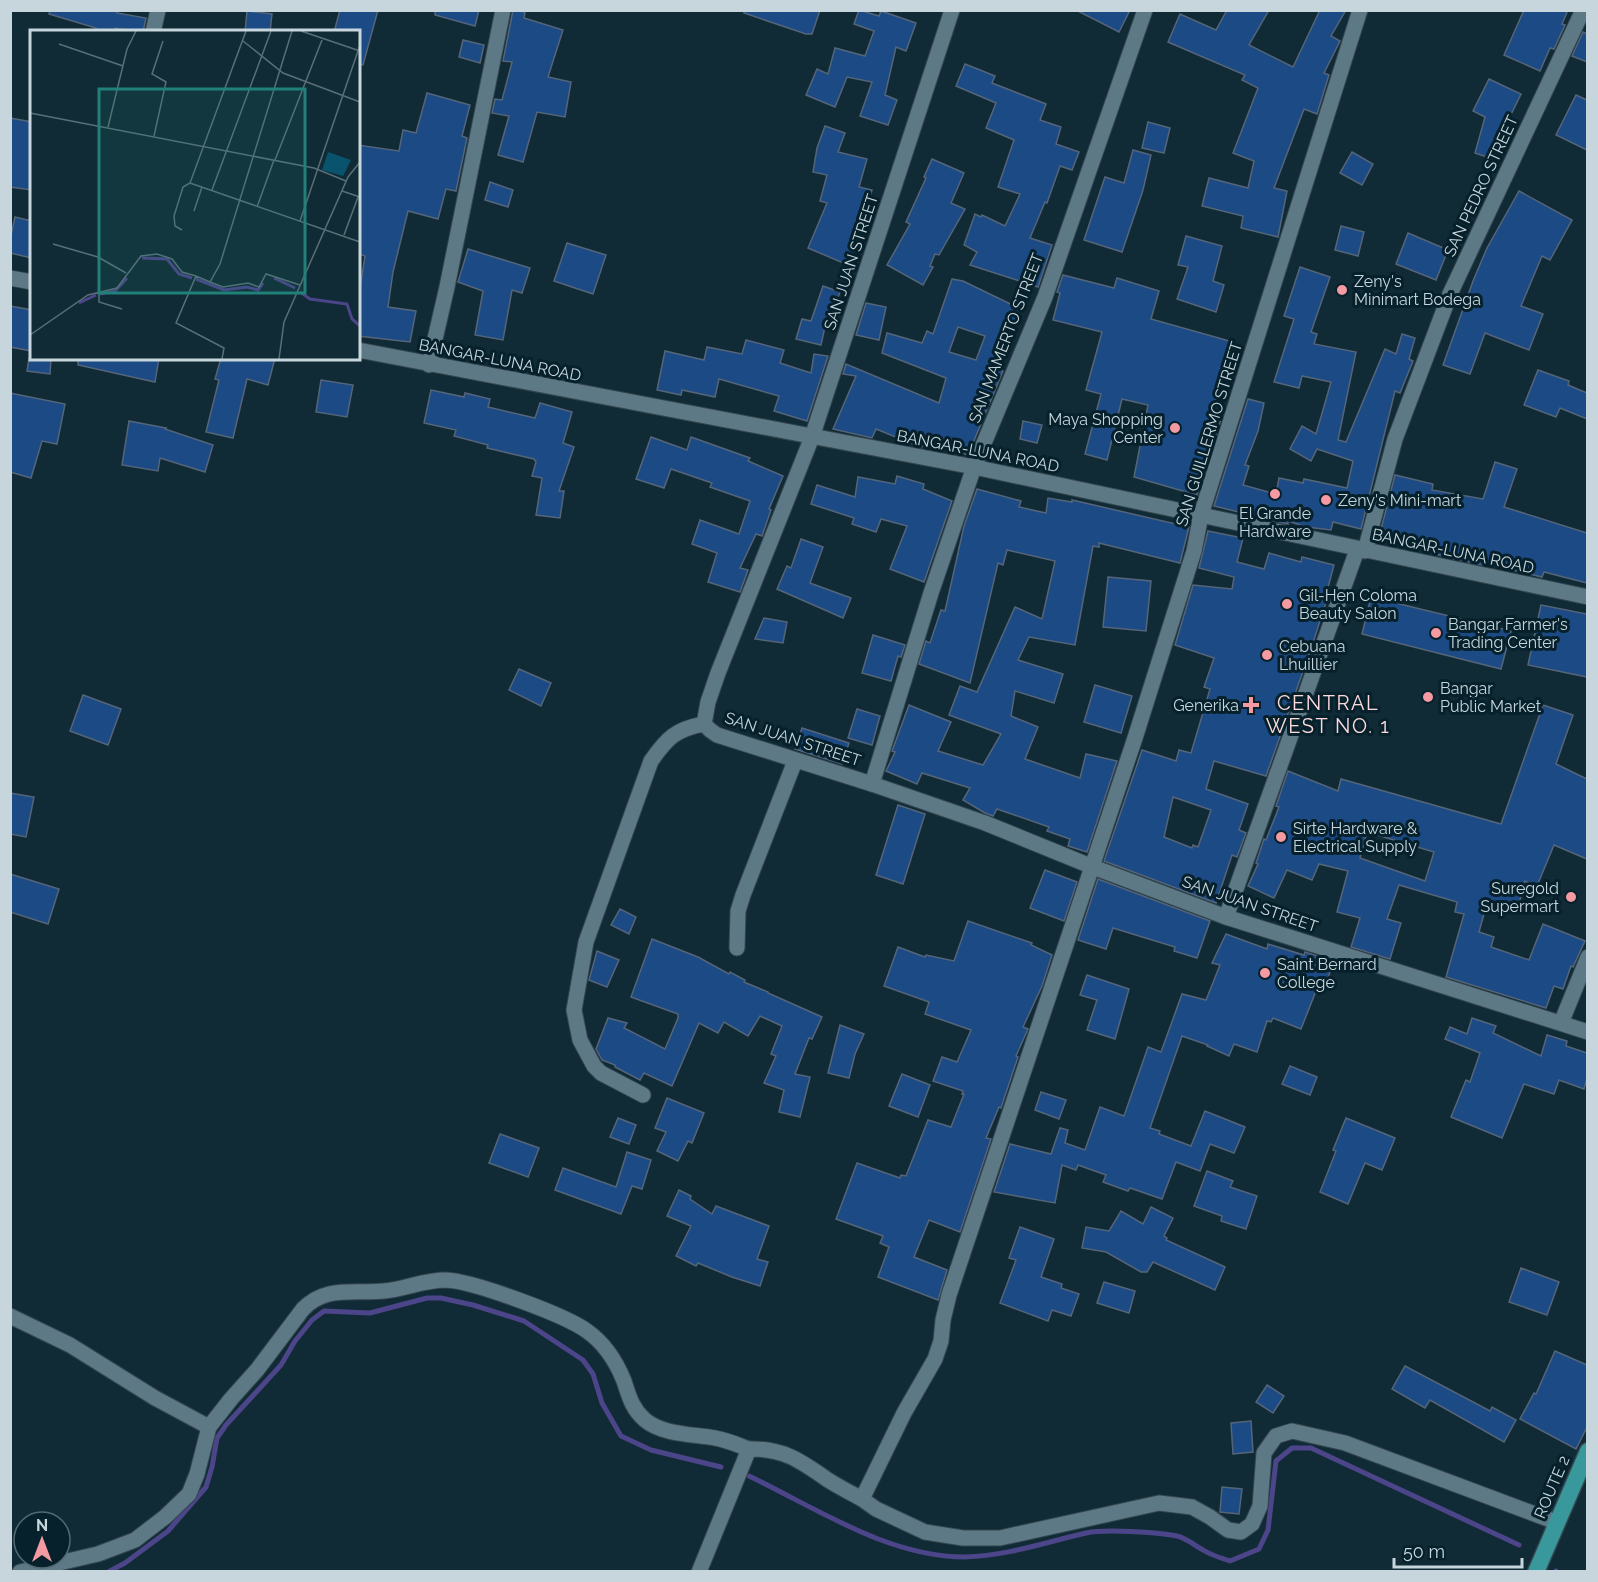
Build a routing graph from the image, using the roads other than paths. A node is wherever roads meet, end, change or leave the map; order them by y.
1 (158, 10) edge
2 (503, 10) edge
3 (952, 10) edge
4 (1145, 10) edge
5 (1360, 10) edge
6 (1583, 10) edge
7 (153, 30) edge
8 (10, 278) edge
9 (30, 282) edge
10 (360, 350) edge
11 (429, 365) junction
12 (812, 437) junction
13 (974, 467) junction
14 (1201, 515) junction
15 (1361, 550) junction
16 (1587, 597) edge
17 (704, 724) junction
18 (795, 760) junction
19 (872, 783) junction
20 (1093, 867) junction
21 (1226, 917) junction
22 (737, 948) dead end
23 (1587, 957) edge
24 (1561, 1023) junction
25 (1587, 1032) edge
26 (643, 1095) dead end
27 (10, 1316) edge
28 (209, 1427) junction
29 (749, 1449) junction
30 (1587, 1451) edge
31 (862, 1499) junction
32 (1556, 1522) junction
33 (20, 1572) edge
34 (699, 1572) edge
35 (1536, 1572) edge

1 - 7 street
2 - 11 street
3 - 12 street, SAN JUAN STREET
4 - 13 street, SAN MAMERTO STREET
5 - 14 street, SAN GUILLERMO STREET
6 - 15 street, SAN PEDRO STREET
8 - 9 street
10 - 11 street, BANGAR-LUNA ROAD
11 - 12 street, BANGAR-LUNA ROAD
12 - 13 street, BANGAR-LUNA ROAD
12 - 17 street, SAN JUAN STREET
13 - 14 street, BANGAR-LUNA ROAD
13 - 19 street, SAN MAMERTO STREET
14 - 15 street, BANGAR-LUNA ROAD
14 - 20 street, SAN GUILLERMO STREET
15 - 16 street, BANGAR-LUNA ROAD
15 - 21 street, SAN PEDRO STREET
17 - 18 street, SAN JUAN STREET
17 - 26 street
18 - 19 street, SAN JUAN STREET
18 - 22 street
19 - 20 street, SAN JUAN STREET
20 - 21 street, SAN JUAN STREET
20 - 31 street, SAN GUILLERMO STREET
21 - 24 street, SAN JUAN STREET
23 - 24 street
24 - 25 street, SAN JUAN STREET
27 - 28 street
28 - 29 street
28 - 33 street
29 - 31 street
29 - 34 street
30 - 32 highway, ROUTE 2
31 - 32 street
32 - 35 highway, ROUTE 2

